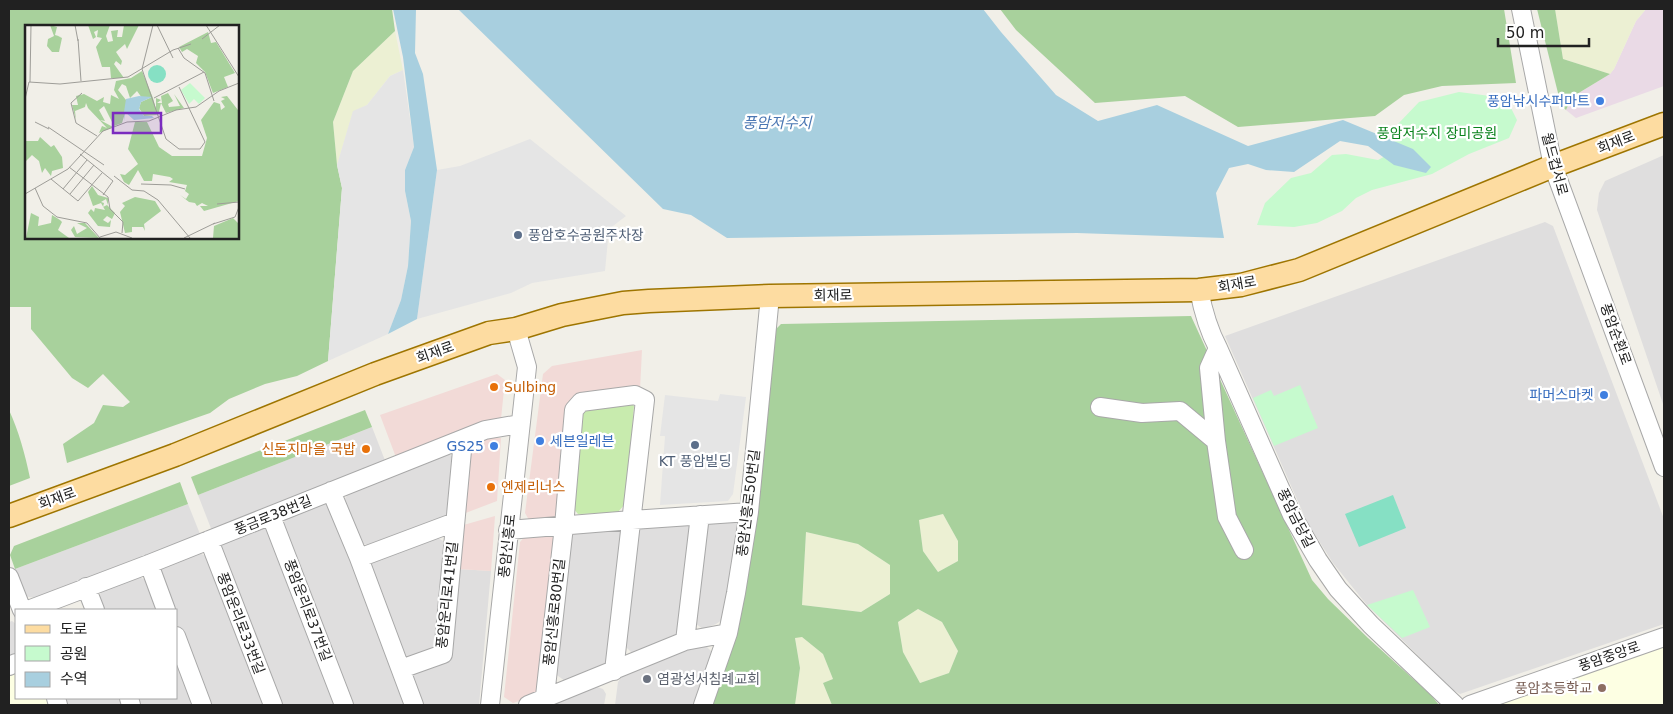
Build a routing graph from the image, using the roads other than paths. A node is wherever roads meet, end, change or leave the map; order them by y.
1 (1521, 9) edge
2 (1664, 124) edge
3 (1553, 166) junction
4 (1566, 202) joint
5 (1199, 290) junction
6 (770, 296) junction
7 (516, 329) junction
8 (1218, 348) junction
9 (1100, 407) dead end
10 (520, 424) junction
11 (463, 440) junction
12 (1216, 441) junction
13 (1664, 467) edge
14 (331, 491) junction
15 (749, 512) junction
16 (700, 515) junction
17 (9, 516) edge
18 (271, 516) junction
19 (632, 520) junction
20 (455, 522) junction
21 (564, 526) junction
22 (508, 530) junction
23 (209, 540) junction
24 (1244, 550) dead end
25 (359, 558) junction
26 (149, 564) junction
27 (9, 577) edge
28 (86, 587) junction
29 (22, 609) edge
30 (31, 609) edge
31 (95, 609) edge
32 (166, 609) edge
33 (728, 633) junction
34 (1664, 637) edge
35 (178, 641) edge
36 (685, 641) junction
37 (401, 670) junction
38 (614, 671) junction
39 (544, 702) edge
40 (202, 705) edge
41 (273, 705) edge
42 (344, 705) edge
43 (414, 705) edge
44 (490, 705) edge
45 (528, 705) edge
46 (703, 705) edge
47 (1455, 705) edge
48 (1470, 705) edge

1 - 3 street, 월드컵서로
2 - 3 main road, 회재로
3 - 4 street, 월드컵서로
3 - 5 main road, 회재로
4 - 13 street, 풍암순환로
5 - 6 main road, 회재로
5 - 8 street, 풍암금당길
6 - 7 main road, 회재로
6 - 15 street, 풍암신흥로50번길
7 - 10 street, 풍암신흥로
7 - 17 main road, 회재로
8 - 12 street
8 - 47 street, 풍암금당길
9 - 12 street
10 - 11 street, 풍금로38번길
10 - 22 street, 풍암신흥로
11 - 14 street, 풍금로38번길
11 - 20 street, 풍암운리로41번길
12 - 24 street
14 - 18 street, 풍금로38번길
14 - 25 street
15 - 16 street
15 - 33 street, 풍암신흥로50번길
16 - 19 street
16 - 36 street
18 - 23 street, 풍금로38번길
18 - 42 street, 풍암운리로37번길
19 - 21 street
19 - 21 street, 풍암신흥로80번길
19 - 38 street
20 - 25 street, 풍암운리로41번길
20 - 37 street, 풍암운리로41번길
21 - 22 street
21 - 39 street, 풍암신흥로80번길
22 - 44 street, 풍암신흥로
23 - 26 street, 풍금로38번길
23 - 41 street, 풍암운리로33번길
25 - 37 street
26 - 28 street, 풍금로38번길
26 - 32 street
27 - 29 street
28 - 30 street, 풍금로38번길
28 - 31 street
33 - 36 street
33 - 46 street, 풍암신흥로50번길
34 - 48 street, 풍암중앙로
35 - 40 street
36 - 38 street
37 - 43 street
38 - 39 street
39 - 45 street

